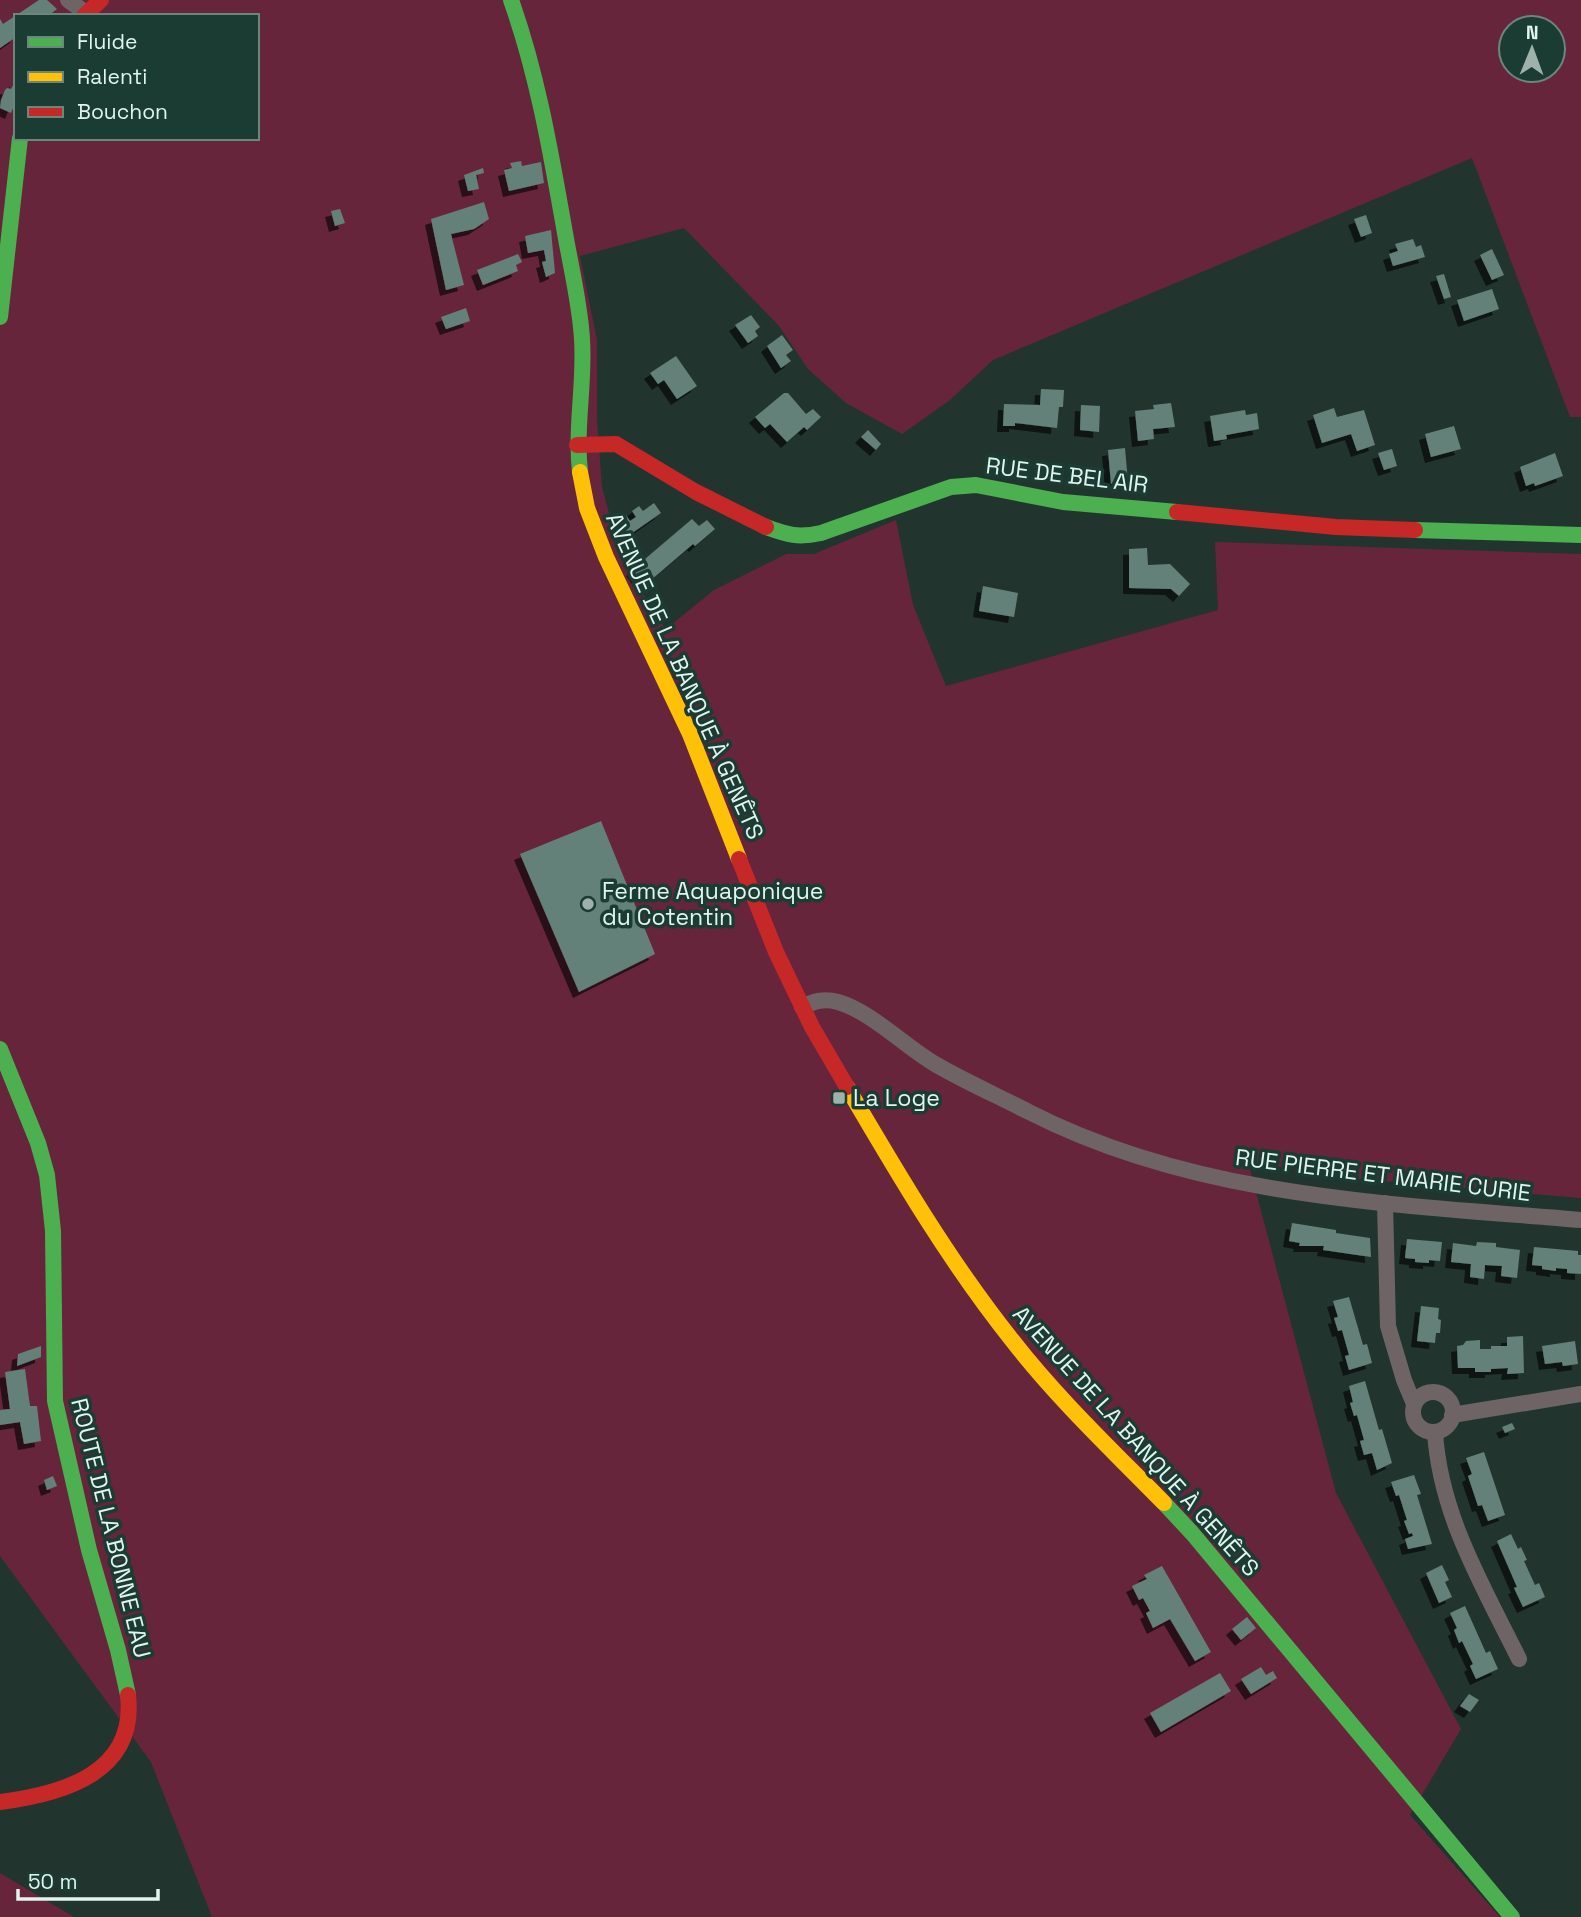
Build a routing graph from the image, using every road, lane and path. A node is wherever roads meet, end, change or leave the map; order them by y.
1 (68, 0) edge
2 (101, 0) edge
3 (511, 0) edge
4 (84, 14) edge
5 (86, 14) edge
6 (20, 140) edge
7 (0, 317) edge
8 (578, 445) junction
9 (1581, 535) edge
10 (802, 1007) junction
11 (0, 1049) edge
12 (1385, 1203) junction
13 (1581, 1220) edge
14 (1581, 1394) edge
15 (1414, 1405) junction
16 (1452, 1415) junction
17 (1435, 1432) junction
18 (1519, 1659) dead end
19 (0, 1802) edge
20 (1512, 1917) edge

1 - 4 street
2 - 5 street
3 - 8 street, AVENUE DE LA BANQUE À GENÊTS
6 - 7 street
8 - 9 street, RUE DE BEL AIR
8 - 10 street, AVENUE DE LA BANQUE À GENÊTS
10 - 12 street, RUE PIERRE ET MARIE CURIE
10 - 20 street, AVENUE DE LA BANQUE À GENÊTS
11 - 19 street, ROUTE DE LA BONNE EAU
12 - 13 street, RUE PIERRE ET MARIE CURIE
12 - 15 street
14 - 16 street
15 - 16 street
15 - 17 street
16 - 17 street
17 - 18 street

